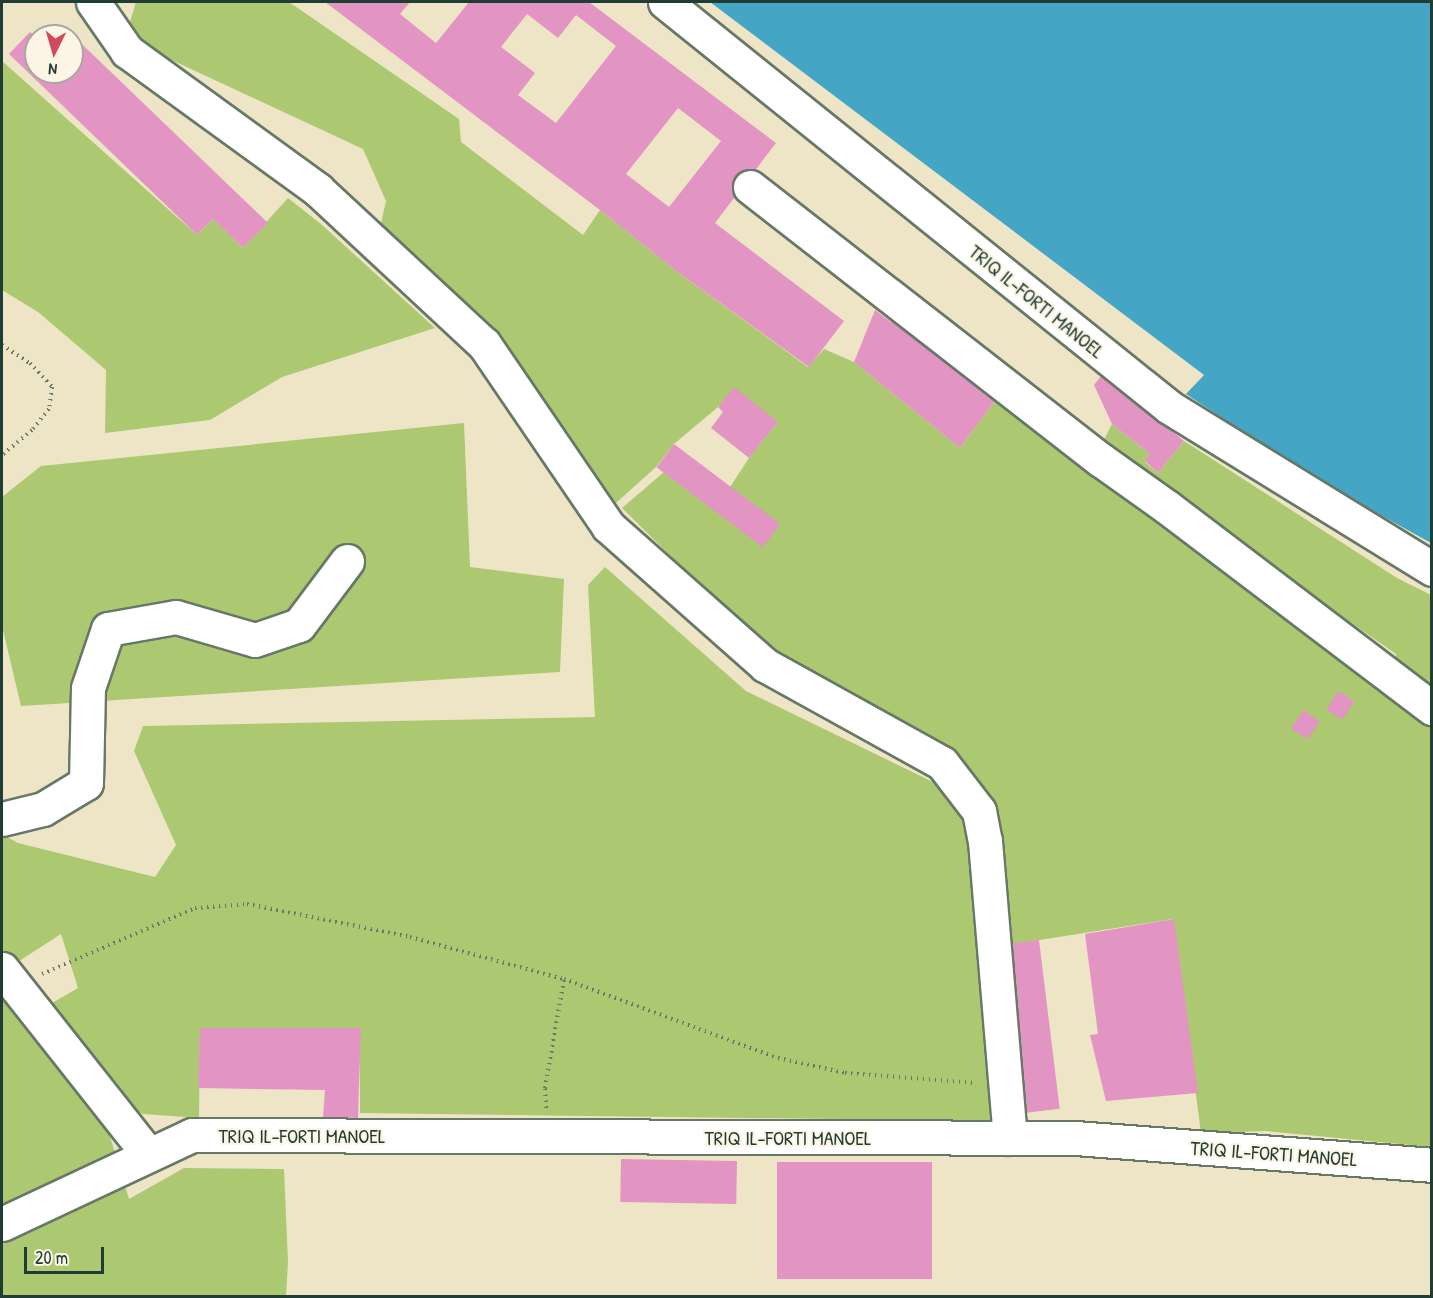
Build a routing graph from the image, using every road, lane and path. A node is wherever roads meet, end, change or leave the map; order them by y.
1 (93, 2) edge
2 (664, 2) edge
3 (750, 188) dead end
4 (2, 345) edge
5 (2, 454) edge
6 (347, 561) dead end
7 (1431, 569) edge
8 (1431, 708) edge
9 (2, 819) edge
10 (7, 978) edge
11 (564, 979) junction
12 (1005, 1084) junction
13 (545, 1088) dead end
14 (1010, 1138) junction
15 (148, 1154) junction
16 (1431, 1165) edge
17 (2, 1224) edge

1 - 12 street
2 - 7 street, TRIQ IL-FORTI MANOEL
3 - 8 street
4 - 5 path
6 - 9 street
10 - 11 path
10 - 15 street
11 - 12 path
11 - 13 path
12 - 14 street
14 - 15 street, TRIQ IL-FORTI MANOEL
14 - 16 street, TRIQ IL-FORTI MANOEL
15 - 17 street, TRIQ IL-FORTI MANOEL

